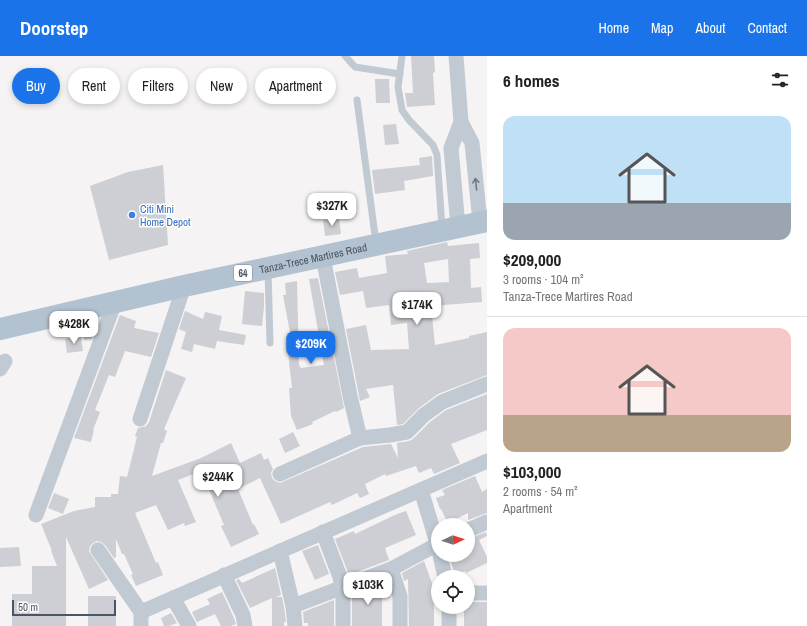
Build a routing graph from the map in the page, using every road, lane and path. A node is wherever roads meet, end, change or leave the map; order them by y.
1 (345, 56) edge
2 (402, 56) edge
3 (456, 56) edge
4 (400, 74) junction
5 (358, 100) dead end
6 (461, 122) junction
7 (484, 222) edge
8 (450, 229) junction
9 (376, 246) junction
10 (323, 257) junction
11 (268, 268) junction
12 (184, 286) junction
13 (115, 302) junction
14 (0, 322) edge
15 (0, 329) edge
16 (270, 343) dead end
17 (487, 384) edge
18 (140, 419) dead end
19 (360, 438) junction
20 (487, 461) edge
21 (280, 474) dead end
22 (421, 490) junction
23 (36, 515) dead end
24 (431, 522) edge
25 (486, 524) edge
26 (475, 528) edge
27 (323, 532) junction
28 (431, 549) edge
29 (98, 550) dead end
30 (280, 550) junction
31 (391, 569) junction
32 (224, 575) junction
33 (342, 588) junction
34 (475, 593) edge
35 (487, 593) edge
36 (173, 598) junction
37 (293, 606) junction
38 (449, 614) edge
39 (141, 619) edge
40 (189, 626) edge
41 (245, 626) edge
42 (295, 626) edge
43 (343, 626) edge
44 (400, 626) edge
45 (449, 626) edge

1 - 4 lane
2 - 4 lane
3 - 6 street
4 - 8 lane
5 - 9 lane
7 -> 6 street
6 - 8 street
7 - 8 main road, Tanza-Trece Martires Road / 64
8 - 9 main road, Tanza-Trece Martires Road / 64
9 - 10 main road, Tanza-Trece Martires Road / 64
10 - 11 main road, Tanza-Trece Martires Road / 64
10 - 19 street
11 - 12 main road, Tanza-Trece Martires Road / 64
11 - 16 lane
12 - 13 main road, Tanza-Trece Martires Road / 64
12 - 18 street
13 - 15 main road, Tanza-Trece Martires Road / 64
13 - 23 street
14 - 15 street
17 - 19 street
19 - 21 street
20 - 22 street
22 - 24 street
22 - 27 street
25 - 26 street
27 - 30 street
27 - 33 street
28 - 31 street
29 - 39 street
30 - 32 street
30 - 37 street
31 - 33 street
31 - 44 street
32 - 36 street
32 - 41 street
33 - 37 street
33 - 43 street
34 - 35 street
36 - 39 street
36 - 40 street
37 - 42 street
38 - 45 street

